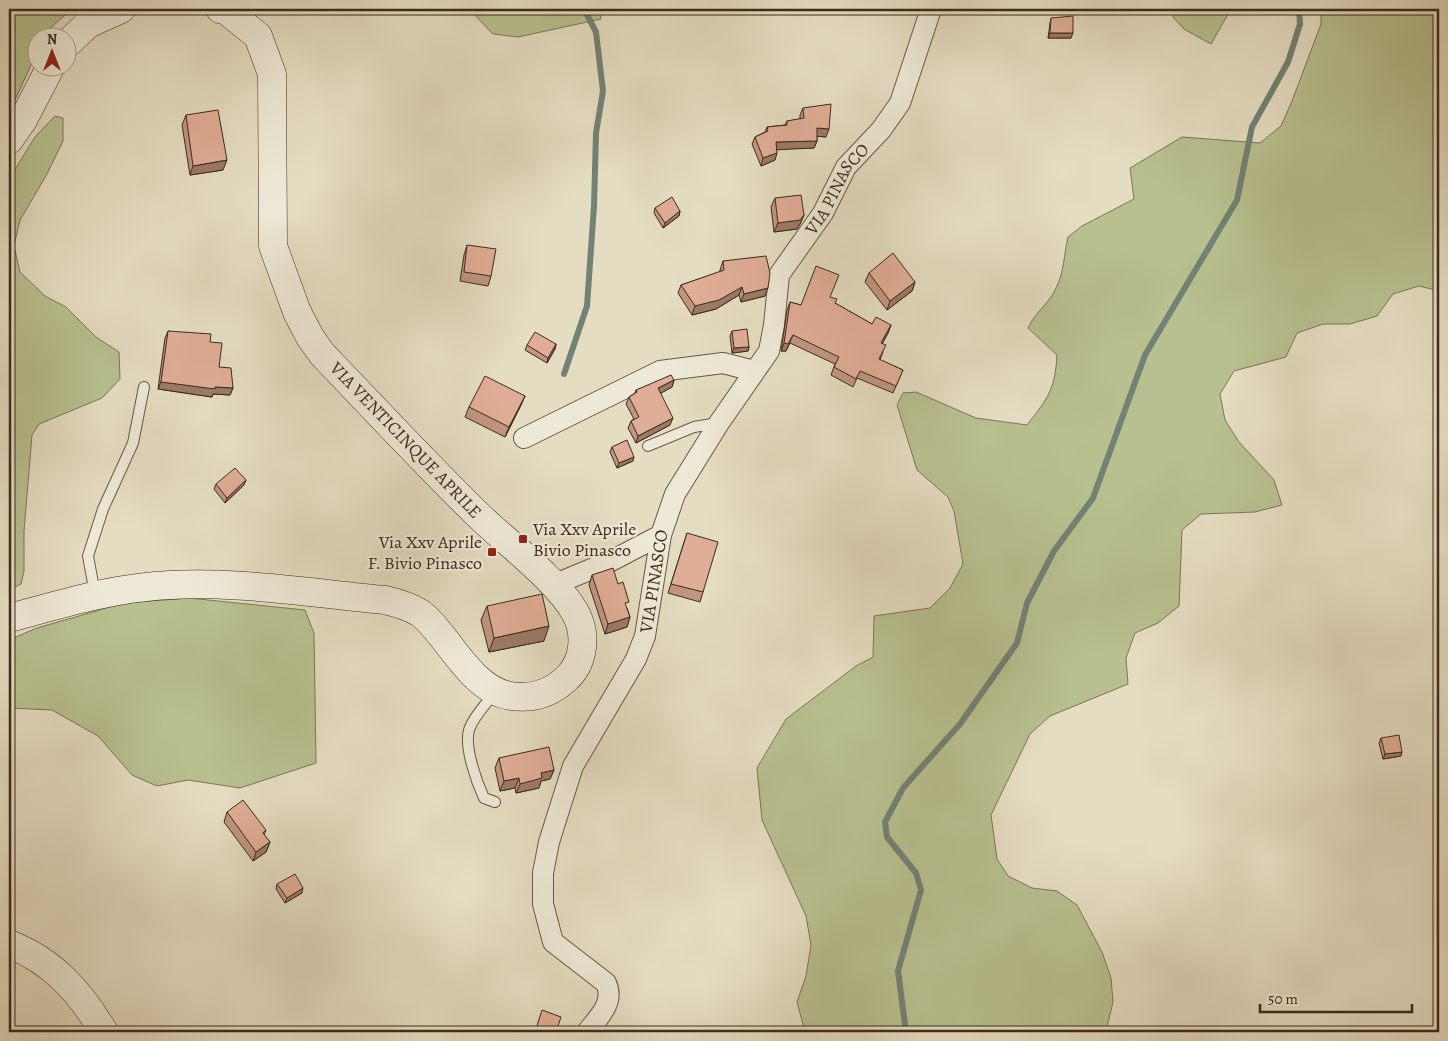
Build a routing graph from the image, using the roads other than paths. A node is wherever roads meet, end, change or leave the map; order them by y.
1 (121, 9) edge
2 (220, 9) edge
3 (931, 9) edge
4 (78, 34) edge
5 (45, 78) edge
6 (9, 140) edge
7 (754, 371) junction
8 (144, 387) dead end
9 (719, 423) junction
10 (524, 438) dead end
11 (648, 446) dead end
12 (661, 535) junction
13 (553, 585) junction
14 (95, 594) junction
15 (9, 618) edge
16 (496, 691) junction
17 (495, 802) dead end
18 (9, 944) edge
19 (104, 1032) edge
20 (587, 1032) edge

1 - 4 main road
2 - 13 main road, VIA VENTICINQUE APRILE
3 - 7 street, VIA PINASCO
5 - 6 main road
7 - 9 street, VIA PINASCO
7 - 10 street
8 - 14 lane
9 - 11 lane
9 - 12 street, VIA PINASCO
12 - 13 street
12 - 20 street, VIA PINASCO
13 - 16 main road, VIA VENTICINQUE APRILE
14 - 15 main road, VIA VENTICINQUE APRILE
14 - 16 main road, VIA VENTICINQUE APRILE
16 - 17 lane
18 - 19 main road

